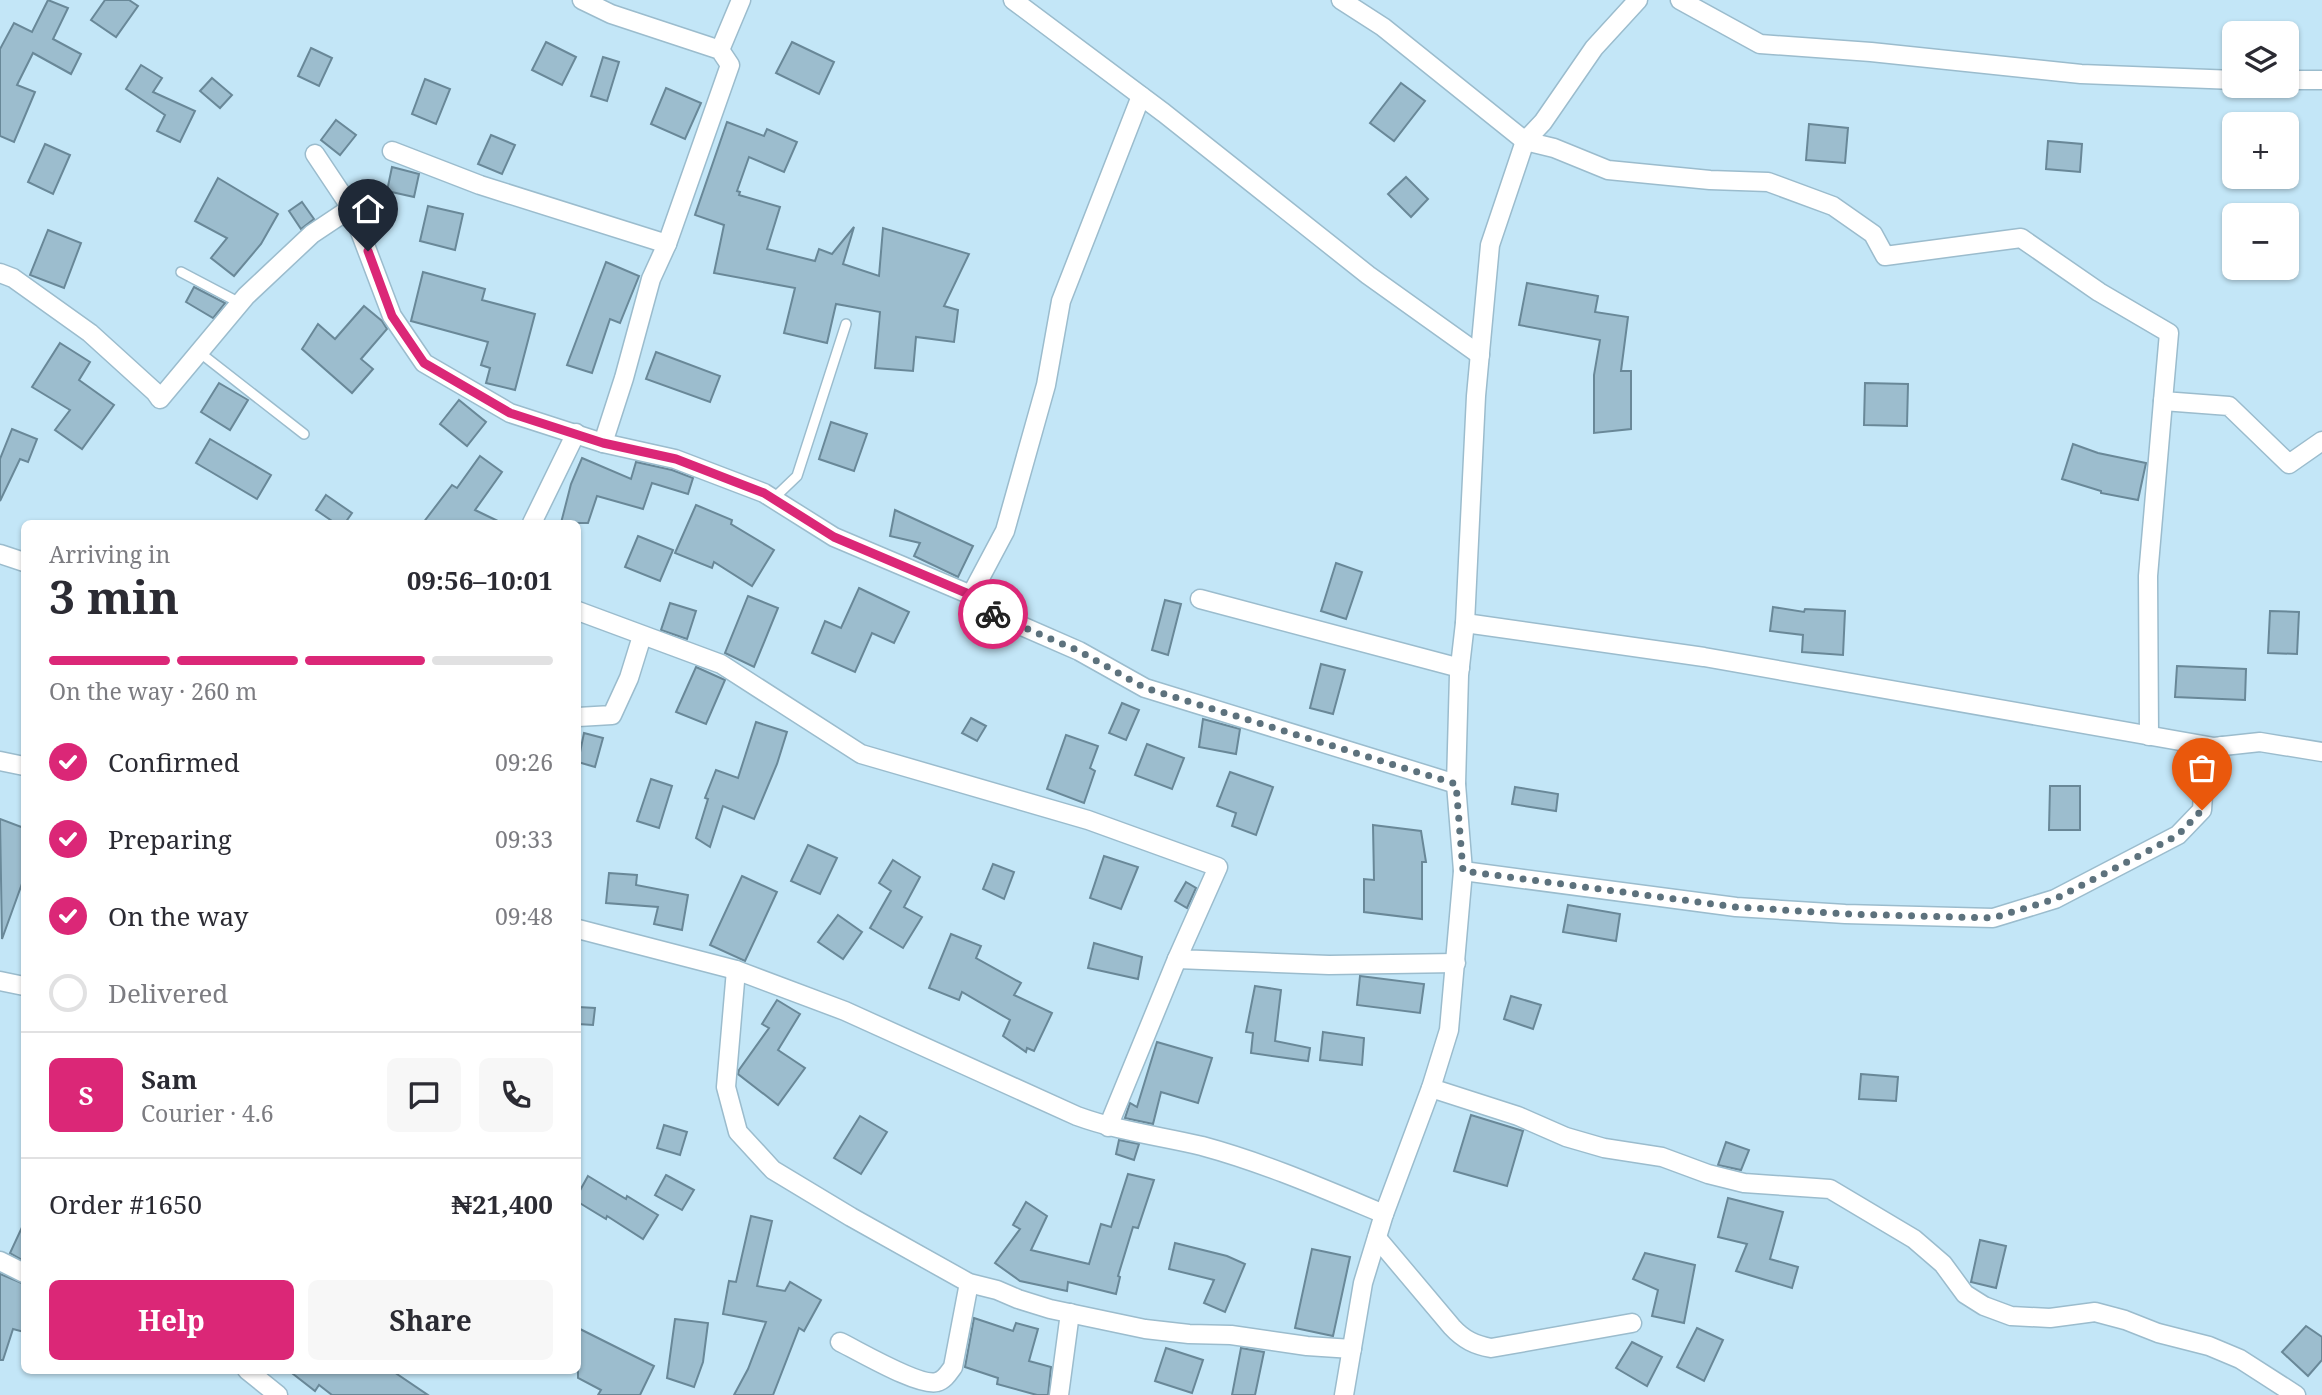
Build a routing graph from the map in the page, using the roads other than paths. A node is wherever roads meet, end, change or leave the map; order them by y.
1 (582, 0) edge
2 (741, 0) edge
3 (1013, 0) edge
4 (1340, 0) edge
5 (1638, 0) edge
6 (1680, 0) edge
7 (720, 50) junction
8 (2222, 79) edge
9 (2299, 80) edge
10 (2322, 80) edge
11 (1141, 96) junction
12 (1525, 141) junction
13 (392, 150) dead end
14 (314, 154) dead end
15 (351, 208) junction
16 (667, 244) junction
17 (181, 272) dead end
18 (0, 273) edge
19 (240, 303) junction
20 (846, 324) dead end
21 (200, 352) junction
22 (1480, 355) junction
23 (2163, 401) junction
24 (576, 433) junction
25 (304, 434) dead end
26 (2322, 441) edge
27 (603, 443) junction
28 (773, 499) junction
29 (533, 520) edge
30 (0, 554) edge
31 (21, 561) edge
32 (971, 595) junction
33 (1200, 599) dead end
34 (581, 612) edge
35 (1465, 623) junction
36 (642, 636) junction
37 (1460, 668) junction
38 (581, 717) edge
39 (2149, 736) junction
40 (2222, 747) junction
41 (2322, 752) edge
42 (0, 761) edge
43 (21, 765) edge
44 (1456, 784) junction
45 (1463, 871) junction
46 (581, 930) edge
47 (1177, 960) junction
48 (1456, 963) junction
49 (736, 970) junction
50 (0, 981) edge
51 (21, 985) edge
52 (1431, 1088) junction
53 (1108, 1127) junction
54 (1384, 1213) junction
55 (1377, 1238) junction
56 (0, 1261) edge
57 (21, 1272) edge
58 (969, 1283) junction
59 (1070, 1313) junction
60 (1632, 1323) dead end
61 (840, 1342) dead end
62 (1352, 1349) junction
63 (252, 1374) edge
64 (278, 1395) edge
65 (1059, 1395) edge
66 (1344, 1395) edge
67 (2296, 1395) edge

1 - 7 street
2 - 7 street
3 - 11 street
4 - 12 street
5 - 12 street
6 - 8 street
7 - 16 street
9 - 10 street
11 - 22 street
11 - 32 street
12 - 22 street
12 - 23 street
13 - 16 street
14 - 15 street
15 - 19 street
15 - 24 street
16 - 27 street
17 - 19 lane
18 - 21 street
19 - 21 street
20 - 28 lane
21 - 25 lane
22 - 35 street
23 - 26 street
23 - 39 street
24 - 27 street
24 - 29 street
27 - 28 street
28 - 32 street
30 - 31 street
32 - 44 street
33 - 37 street
34 - 36 street
35 - 37 street
35 - 39 street
36 - 38 street
36 - 47 street
37 - 44 street
39 - 40 street
40 - 41 street
40 - 45 street
42 - 43 street
44 - 45 street
45 - 48 street
46 - 49 street
47 - 48 street
47 - 53 street
48 - 52 street
49 - 53 street
49 - 58 street
50 - 51 street
52 - 54 street
52 - 67 street
53 - 54 street
54 - 55 street
55 - 60 street
55 - 62 street
56 - 57 street
58 - 59 street
58 - 61 street
59 - 62 street
59 - 65 street
62 - 66 street
63 - 64 street

